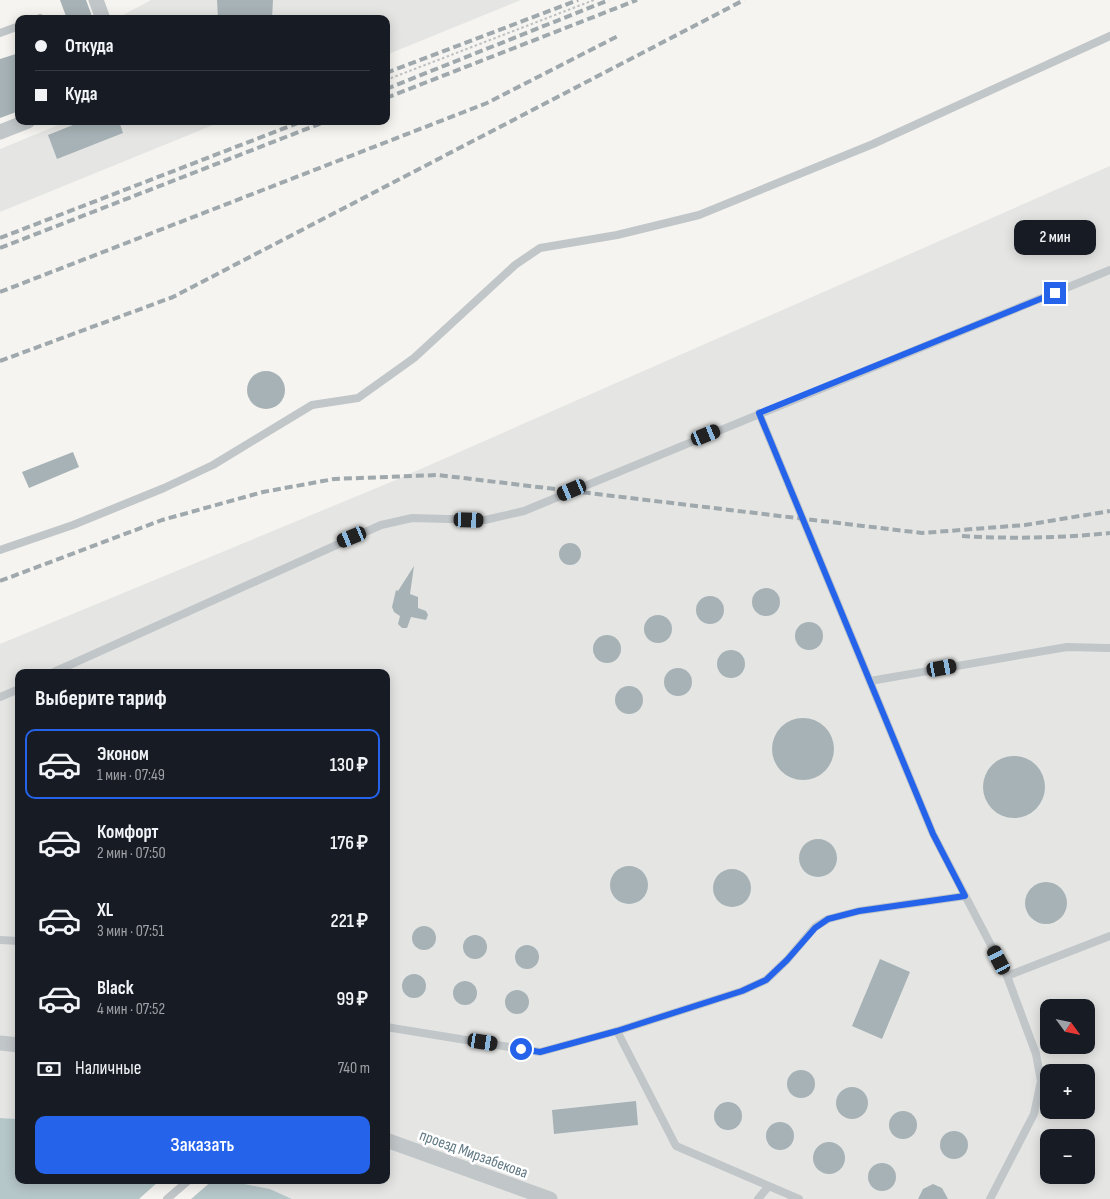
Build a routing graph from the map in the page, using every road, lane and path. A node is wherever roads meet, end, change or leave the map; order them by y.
1 (96, 0) edge
2 (594, 0) edge
3 (102, 15) edge
4 (15, 27) edge
5 (0, 33) edge
6 (1110, 36) edge
7 (390, 78) edge
8 (18, 125) edge
9 (0, 132) edge
10 (1110, 270) edge
11 (759, 413) junction
12 (0, 550) edge
13 (1110, 648) edge
14 (61, 669) edge
15 (870, 681) junction
16 (15, 690) edge
17 (0, 697) edge
18 (965, 896) junction
19 (1110, 936) edge
20 (0, 940) edge
21 (15, 941) edge
22 (1007, 976) junction
23 (390, 1028) edge
24 (617, 1031) junction
25 (0, 1044) edge
26 (15, 1046) edge
27 (390, 1141) edge
28 (184, 1184) edge
29 (768, 1187) junction
30 (167, 1199) edge
31 (550, 1199) edge
32 (758, 1199) edge
33 (799, 1199) edge
34 (990, 1199) edge

1 - 3 street
2 - 7 path
4 - 5 lane
6 - 12 lane
8 - 9 street
10 - 11 lane
11 - 14 lane
11 - 15 lane
13 - 15 lane
15 - 18 lane
16 - 17 lane
18 - 22 lane
18 - 24 lane
19 - 22 lane
20 - 21 lane
22 - 34 lane
23 - 24 lane
24 - 29 lane
25 - 26 street
27 - 31 street, проезд Мирзабекова
28 - 30 lane
29 - 32 lane
29 - 33 lane

